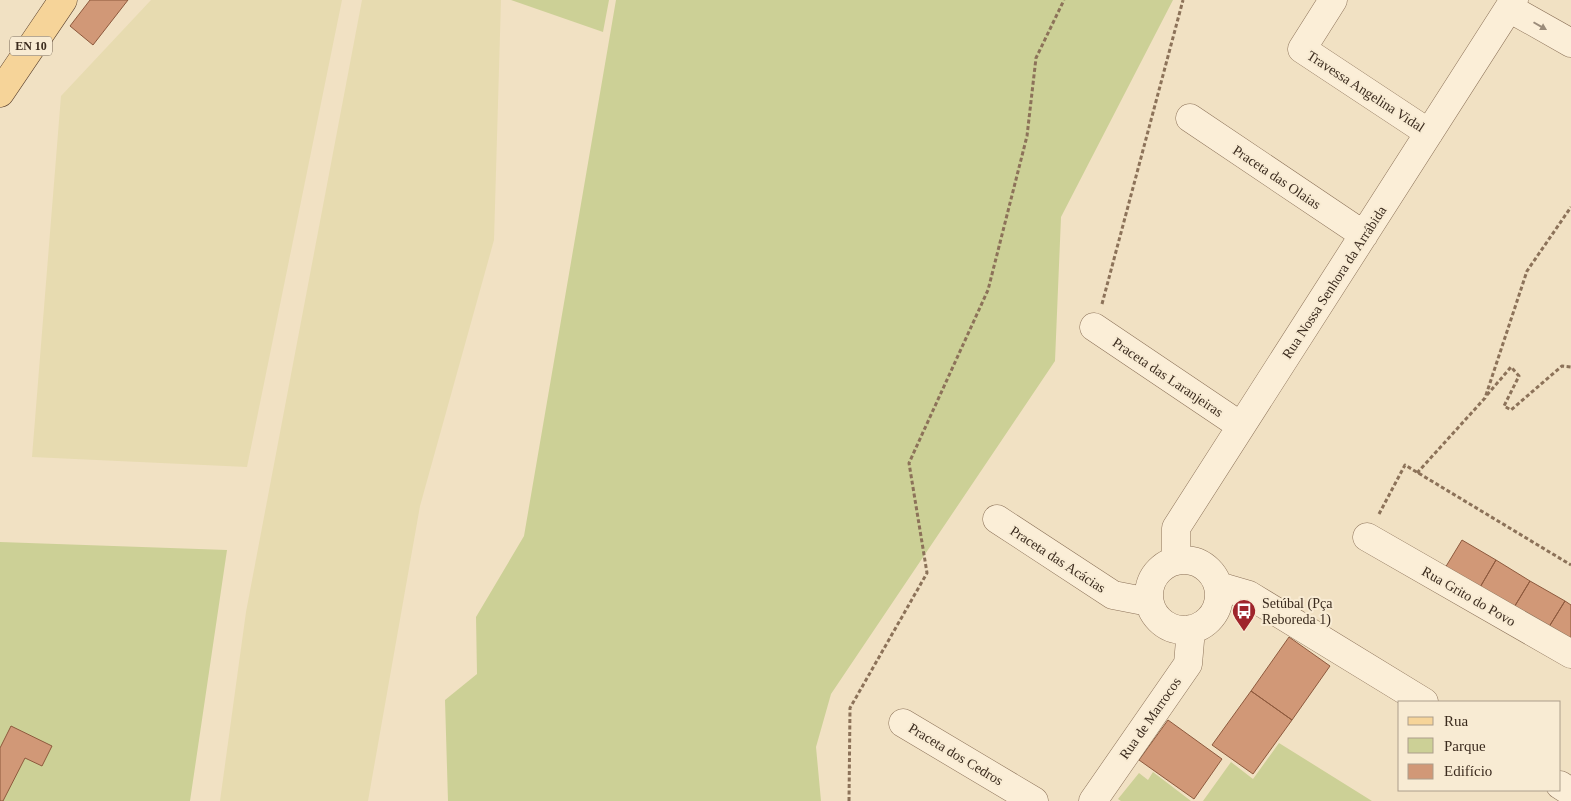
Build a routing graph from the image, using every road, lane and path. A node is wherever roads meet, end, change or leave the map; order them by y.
1 (59, 0) edge
2 (63, 0) edge
3 (1064, 0) edge
4 (1183, 0) edge
5 (1333, 0) edge
6 (1512, 4) edge
7 (1571, 43) edge
8 (0, 79) edge
9 (0, 93) edge
10 (1190, 118) dead end
11 (1429, 133) junction
12 (1571, 206) edge
13 (1364, 235) junction
14 (1094, 328) joint
15 (1571, 367) edge
16 (1485, 398) junction
17 (1241, 426) junction
18 (1417, 473) junction
19 (998, 519) dead end
20 (1367, 537) joint
21 (1176, 560) junction
22 (1571, 565) edge
23 (1218, 586) junction
24 (1149, 602) junction
25 (1191, 629) junction
26 (1571, 654) edge
27 (1422, 701) edge
28 (903, 723) dead end
29 (849, 801) edge
30 (1034, 801) edge
31 (1093, 801) edge

1 - 8 main road, EN 10
2 - 9 main road, EN 10
3 - 29 path
4 - 14 path
5 - 11 street, Travessa Angelina Vidal
6 -> 7 street
6 - 11 street, Rua Nossa Senhora da Arrábida
10 - 13 street, Praceta das Olaias
11 - 13 street, Rua Nossa Senhora da Arrábida
12 - 16 path
13 - 17 street, Rua Nossa Senhora da Arrábida
14 - 17 street, Praceta das Laranjeiras
15 - 16 path
16 - 18 path
17 - 21 street, Rua Nossa Senhora da Arrábida
18 - 20 path
18 - 22 path
19 - 24 street, Praceta das Acácias
20 - 26 street, Rua Grito do Povo
21 - 23 street
21 - 24 street
23 - 25 street
23 - 27 street
24 - 25 street
25 - 31 street, Rua de Marrocos
28 - 30 street, Praceta dos Cedros

